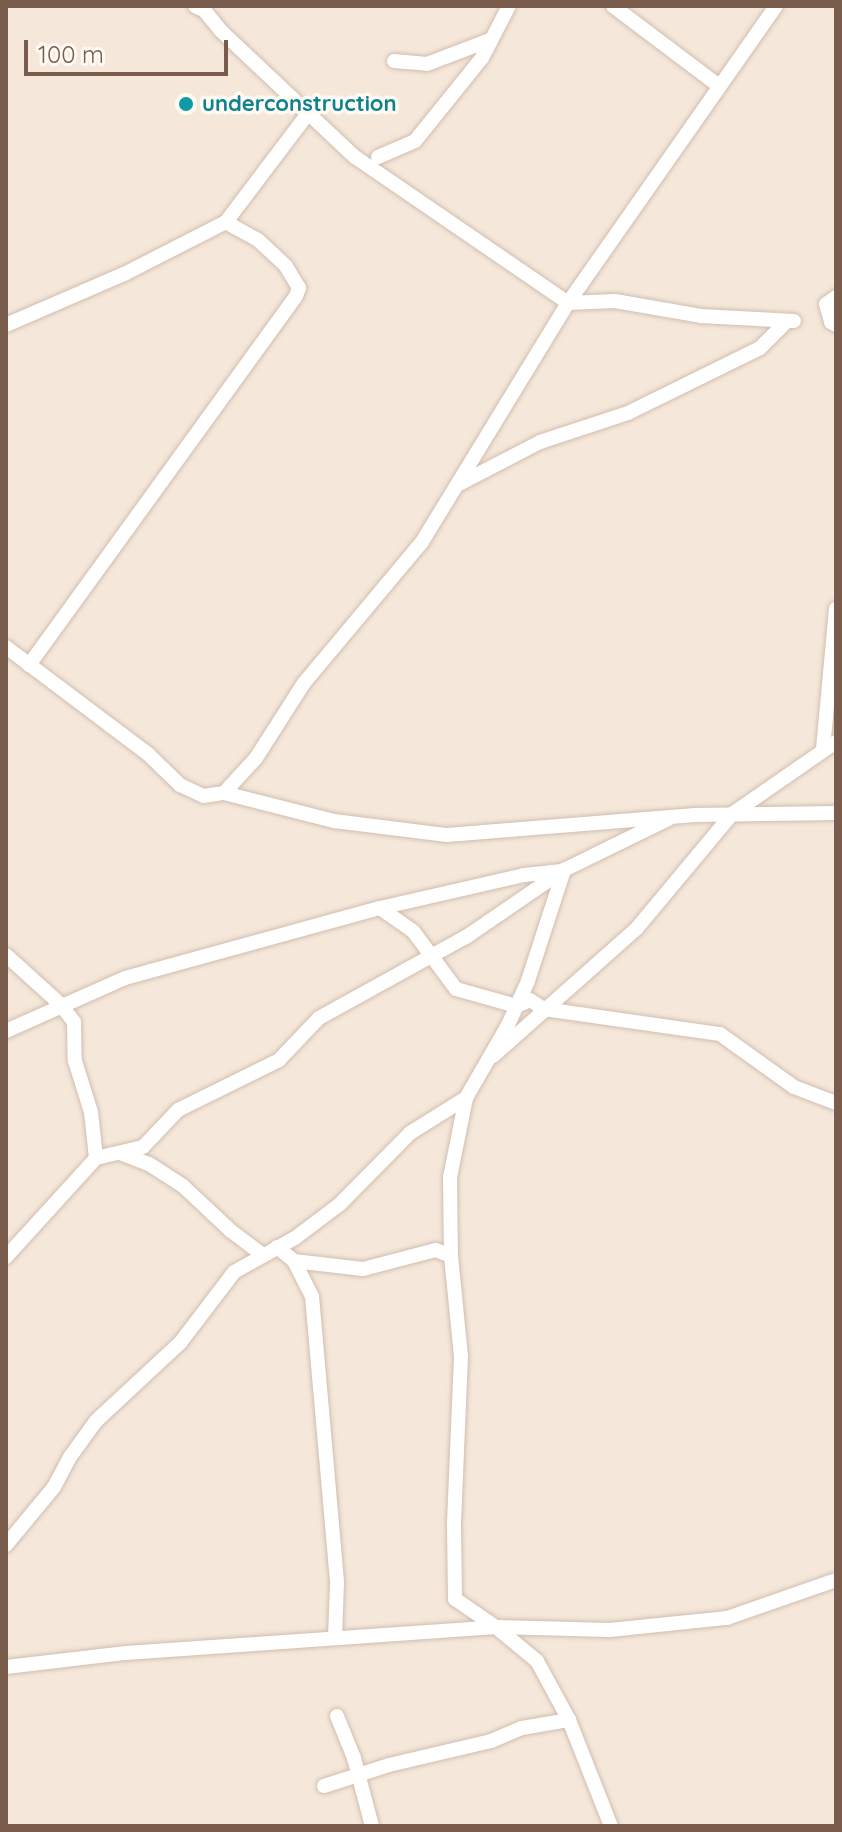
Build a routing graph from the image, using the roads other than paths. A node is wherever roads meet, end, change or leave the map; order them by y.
1 (509, 6) edge
2 (613, 6) edge
3 (776, 6) edge
4 (201, 7) edge
5 (491, 40) junction
6 (394, 61) dead end
7 (718, 85) junction
8 (307, 115) junction
9 (378, 157) dead end
10 (226, 222) junction
11 (836, 297) edge
12 (568, 303) junction
13 (6, 325) edge
14 (836, 325) edge
15 (458, 484) junction
16 (836, 609) edge
17 (6, 647) edge
18 (29, 665) junction
19 (830, 745) edge
20 (224, 793) junction
21 (836, 813) edge
22 (732, 814) junction
23 (668, 819) junction
24 (564, 870) junction
25 (380, 908) junction
26 (6, 955) edge
27 (431, 956) junction
28 (60, 1004) junction
29 (517, 1006) junction
30 (544, 1009) junction
31 (6, 1031) edge
32 (484, 1062) junction
33 (466, 1098) junction
34 (836, 1103) edge
35 (119, 1153) junction
36 (96, 1158) junction
37 (277, 1247) junction
38 (261, 1254) junction
39 (451, 1256) junction
40 (6, 1257) edge
41 (294, 1261) junction
42 (9, 1538) edge
43 (836, 1580) edge
44 (496, 1627) junction
45 (335, 1637) junction
46 (6, 1667) edge
47 (337, 1716) dead end
48 (569, 1720) junction
49 (359, 1775) junction
50 (324, 1786) dead end
51 (372, 1826) edge
52 (611, 1826) edge

1 - 5 street
2 - 7 street
3 - 7 street
4 - 8 street
5 - 6 street
5 - 9 street
7 - 12 street
8 - 10 street
8 - 12 street
10 - 13 street
10 - 18 street
11 - 14 street
12 - 15 street
12 - 15 street
15 - 20 street
16 - 19 street
17 - 18 street
18 - 20 street
19 - 22 street
20 - 23 street
21 - 22 street
22 - 23 street
22 - 30 street
23 - 24 street
24 - 25 street
24 - 27 street
24 - 29 street
25 - 27 street
25 - 28 street
26 - 28 street
27 - 29 street
27 - 35 street
28 - 31 street
28 - 36 street
29 - 30 street
29 - 32 street
30 - 32 street
30 - 34 street
32 - 33 street
33 - 37 street
33 - 39 street
35 - 36 street
35 - 38 street
36 - 40 street
37 - 38 street
37 - 41 street
38 - 42 street
39 - 41 street
39 - 44 street
41 - 45 street
43 - 44 street
44 - 45 street
44 - 48 street
45 - 46 street
47 - 49 street
48 - 49 street
48 - 52 street
49 - 50 street
49 - 51 street

